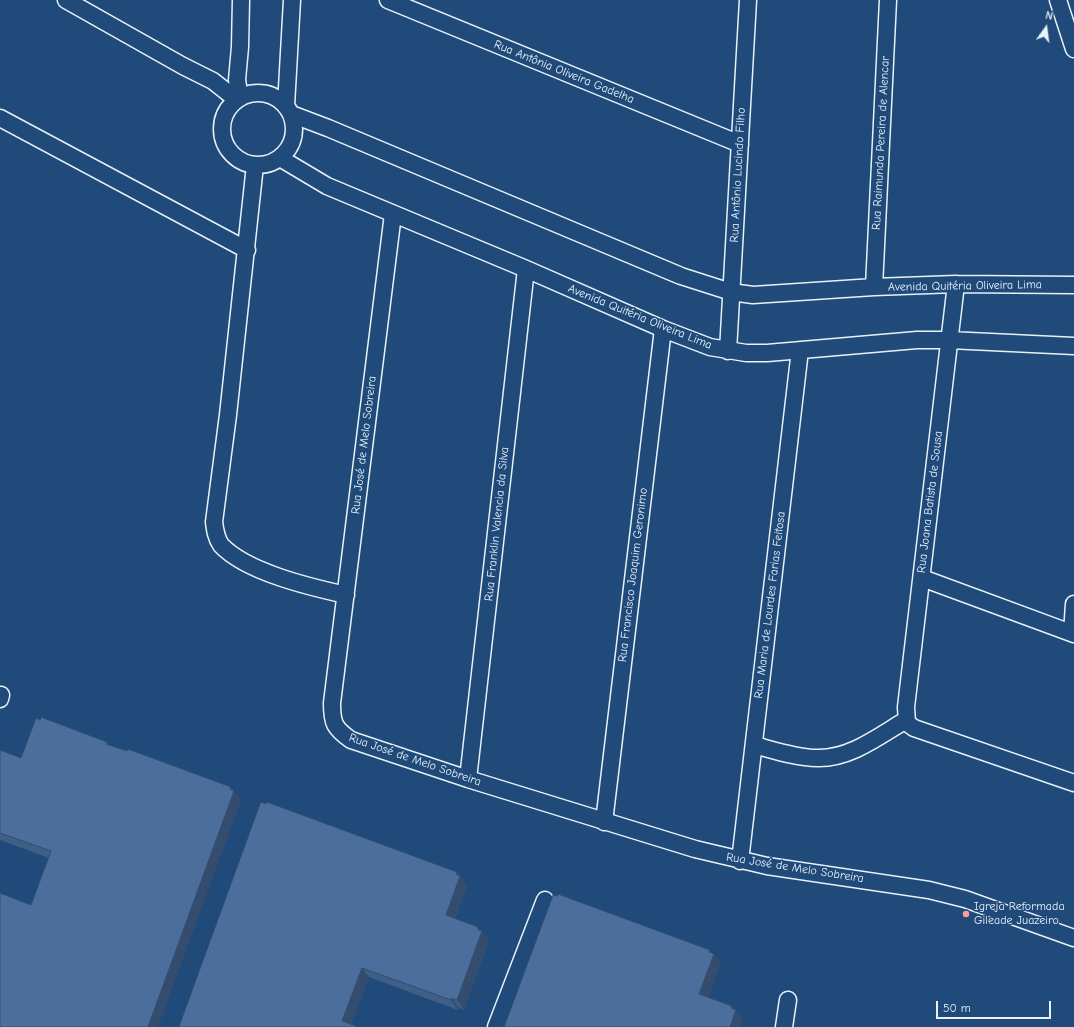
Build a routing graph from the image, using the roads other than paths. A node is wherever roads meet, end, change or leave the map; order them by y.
1 (66, 0) edge
2 (241, 0) edge
3 (292, 0) edge
4 (388, 0) edge
5 (748, 0) edge
6 (888, 0) edge
7 (1058, 0) edge
8 (1074, 49) edge
9 (238, 98) junction
10 (288, 110) junction
11 (0, 118) edge
12 (740, 144) junction
13 (280, 158) junction
14 (255, 165) junction
15 (393, 214) junction
16 (247, 250) junction
17 (526, 269) junction
18 (956, 284) junction
19 (1074, 285) edge
20 (874, 287) junction
21 (731, 292) junction
22 (663, 329) junction
23 (949, 340) junction
24 (1074, 346) edge
25 (800, 350) junction
26 (728, 351) junction
27 (922, 578) junction
28 (346, 595) junction
29 (1074, 604) edge
30 (1073, 634) edge
31 (906, 720) junction
32 (754, 745) junction
33 (468, 779) junction
34 (1074, 783) edge
35 (604, 822) junction
36 (740, 861) junction
37 (545, 900) dead end
38 (1074, 938) edge
39 (788, 1000) dead end
40 (496, 1027) edge
41 (784, 1027) edge

1 - 9 street
2 - 9 street
3 - 10 street
4 - 12 street, Rua Antônia Oliveira Gadelha
5 - 12 street, Rua Antônio Lucindo Filho
6 - 20 street, Rua Raimunda Pereira de Alencar
7 - 8 street
9 - 10 street
9 - 14 street
10 - 13 street
10 - 21 street, Avenida Quitéria Oliveira Lima
11 - 16 street
12 - 21 street, Rua Antônio Lucindo Filho
13 - 14 street
13 - 15 street, Avenida Quitéria Oliveira Lima
14 - 16 street
15 - 17 street, Avenida Quitéria Oliveira Lima
15 - 28 street, Rua José de Melo Sobreira
16 - 28 street
17 - 22 street, Avenida Quitéria Oliveira Lima
17 - 33 street, Rua Franklin Valencia da Silva
18 - 19 street, Avenida Quitéria Oliveira Lima
18 - 20 street, Avenida Quitéria Oliveira Lima
18 - 23 street, Rua Joana Batista de Sousa
20 - 21 street, Avenida Quitéria Oliveira Lima
21 - 26 street, Rua Antônio Lucindo Filho
22 - 26 street, Avenida Quitéria Oliveira Lima
22 - 35 street, Rua Francisco Joaquim Geronimo
23 - 24 street, Avenida Quitéria Oliveira Lima
23 - 25 street, Avenida Quitéria Oliveira Lima
23 - 27 street, Rua Joana Batista de Sousa
25 - 26 street, Avenida Quitéria Oliveira Lima
25 - 32 street, Rua Maria de Lourdes Farias Feitosa
27 - 30 street
27 - 31 street, Rua Joana Batista de Sousa
28 - 33 street, Rua José de Melo Sobreira
29 - 30 street
31 - 32 street
31 - 34 street
32 - 36 street, Rua Maria de Lourdes Farias Feitosa
33 - 35 street, Rua José de Melo Sobreira
35 - 36 street, Rua José de Melo Sobreira
36 - 38 street, Rua José de Melo Sobreira
37 - 40 street
39 - 41 street

